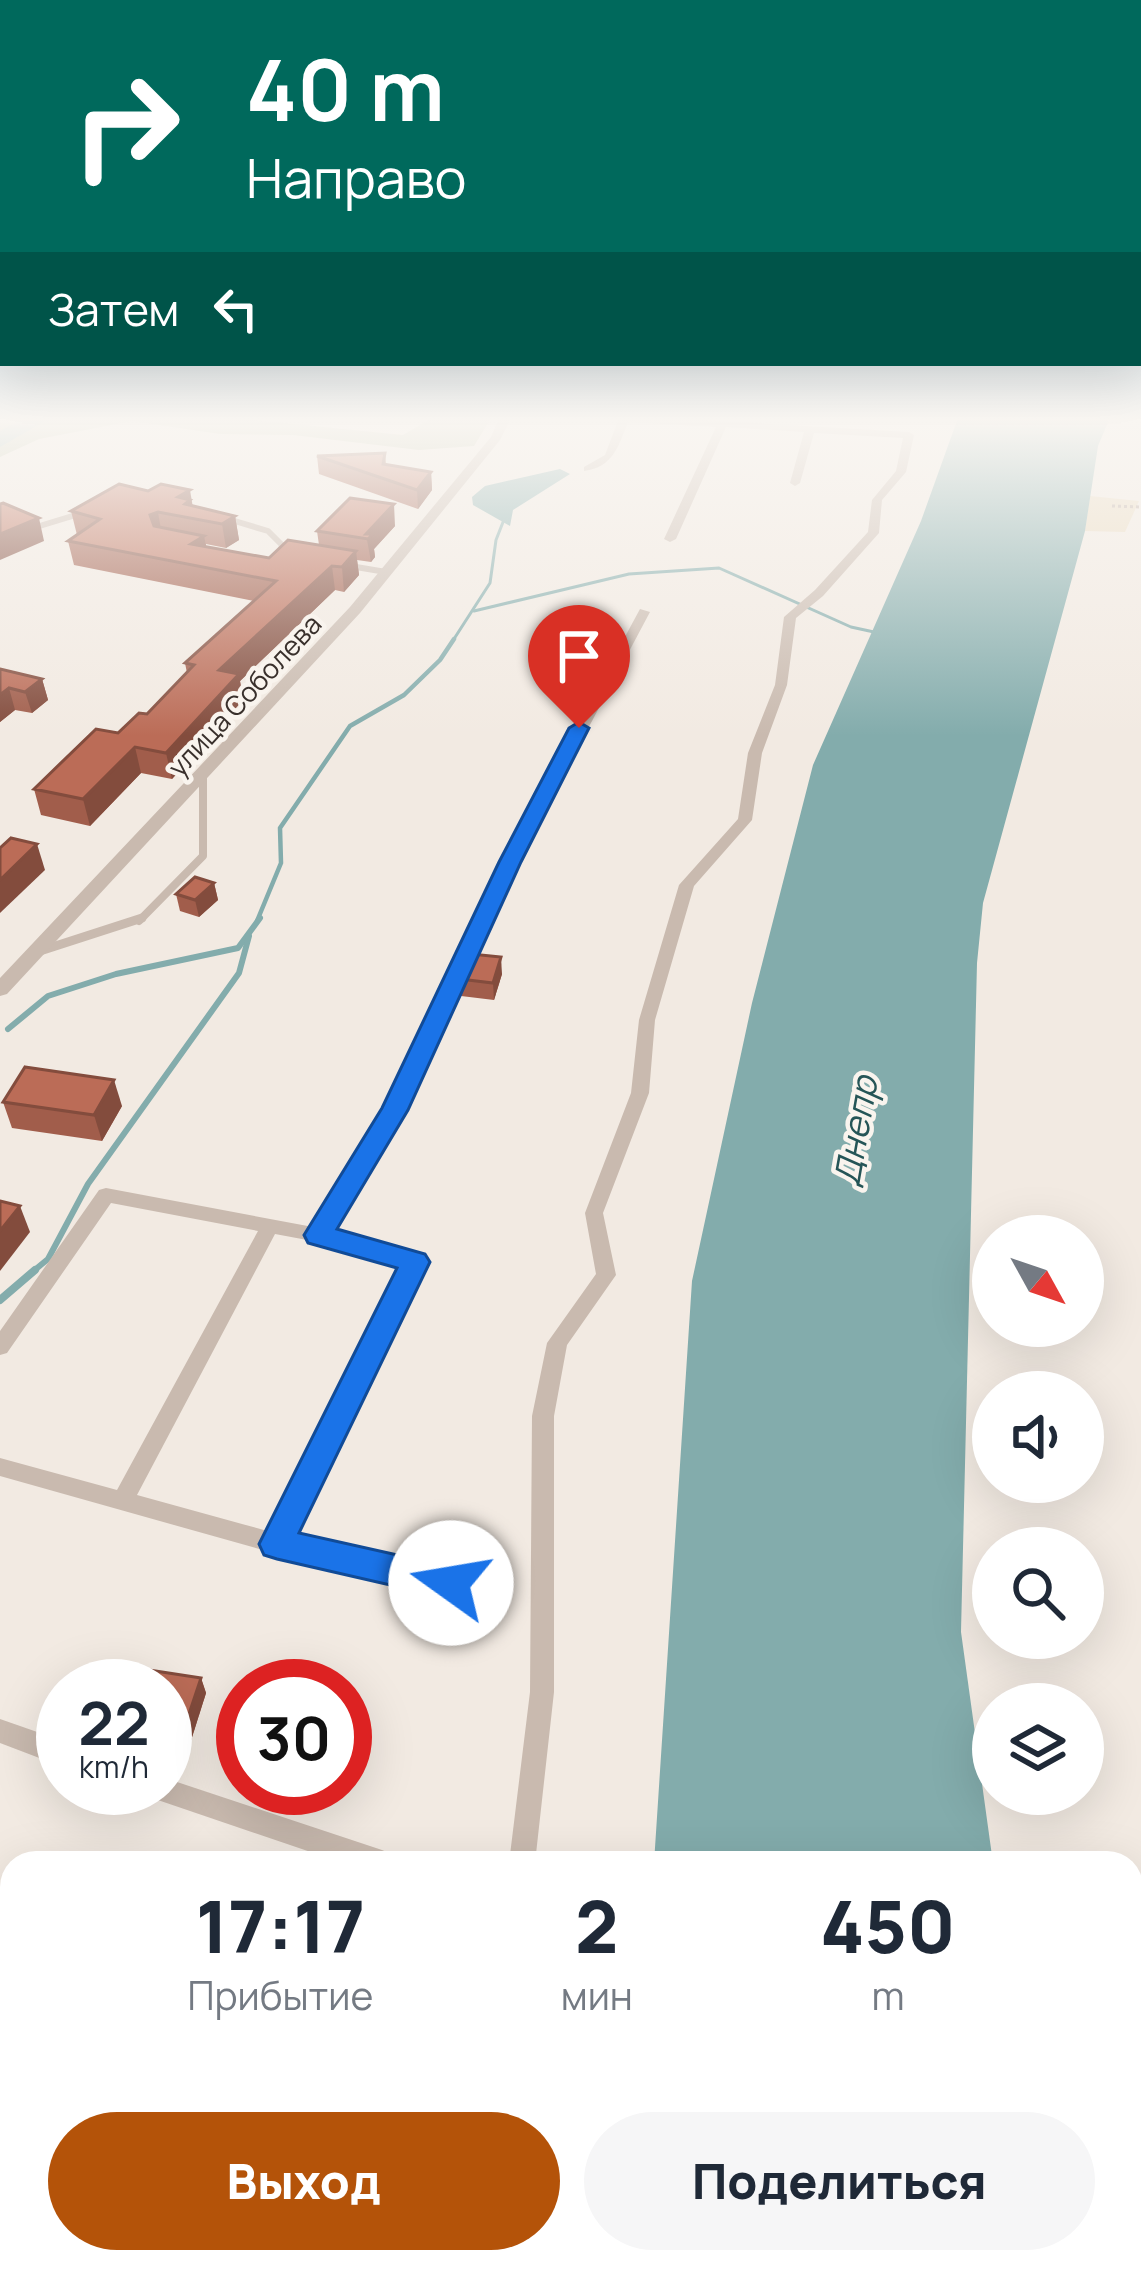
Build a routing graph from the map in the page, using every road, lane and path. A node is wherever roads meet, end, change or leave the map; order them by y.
1 (45, 524) edge
2 (244, 524) edge
3 (426, 524) edge
4 (677, 524) edge
5 (874, 524) edge
6 (33, 528) edge
7 (670, 539) dead end
8 (279, 555) junction
9 (260, 559) edge
10 (301, 559) edge
11 (344, 565) edge
12 (386, 572) junction
13 (644, 612) dead end
14 (203, 773) junction
15 (35, 952) junction
16 (0, 990) edge
17 (270, 1226) junction
18 (319, 1235) junction
19 (0, 1347) edge
20 (0, 1467) edge
21 (123, 1502) junction
22 (277, 1544) junction
23 (451, 1583) dead end
24 (0, 1731) edge
25 (36, 1744) edge
26 (192, 1799) edge
27 (346, 1851) edge
28 (523, 1851) edge

1 - 6 lane
2 - 8 lane
3 - 12 street, улица Соболева
4 - 7 street
5 - 28 street
8 - 9 lane
8 - 10 lane
11 - 12 lane
12 - 14 street, улица Соболева
13 - 18 street
14 - 15 street, улица Соболева
14 - 15 lane
15 - 16 street, улица Соболева
17 - 18 street
17 - 19 street
17 - 21 street
18 - 22 street
20 - 21 street
21 - 22 street
22 - 23 street
24 - 25 street
26 - 27 street

